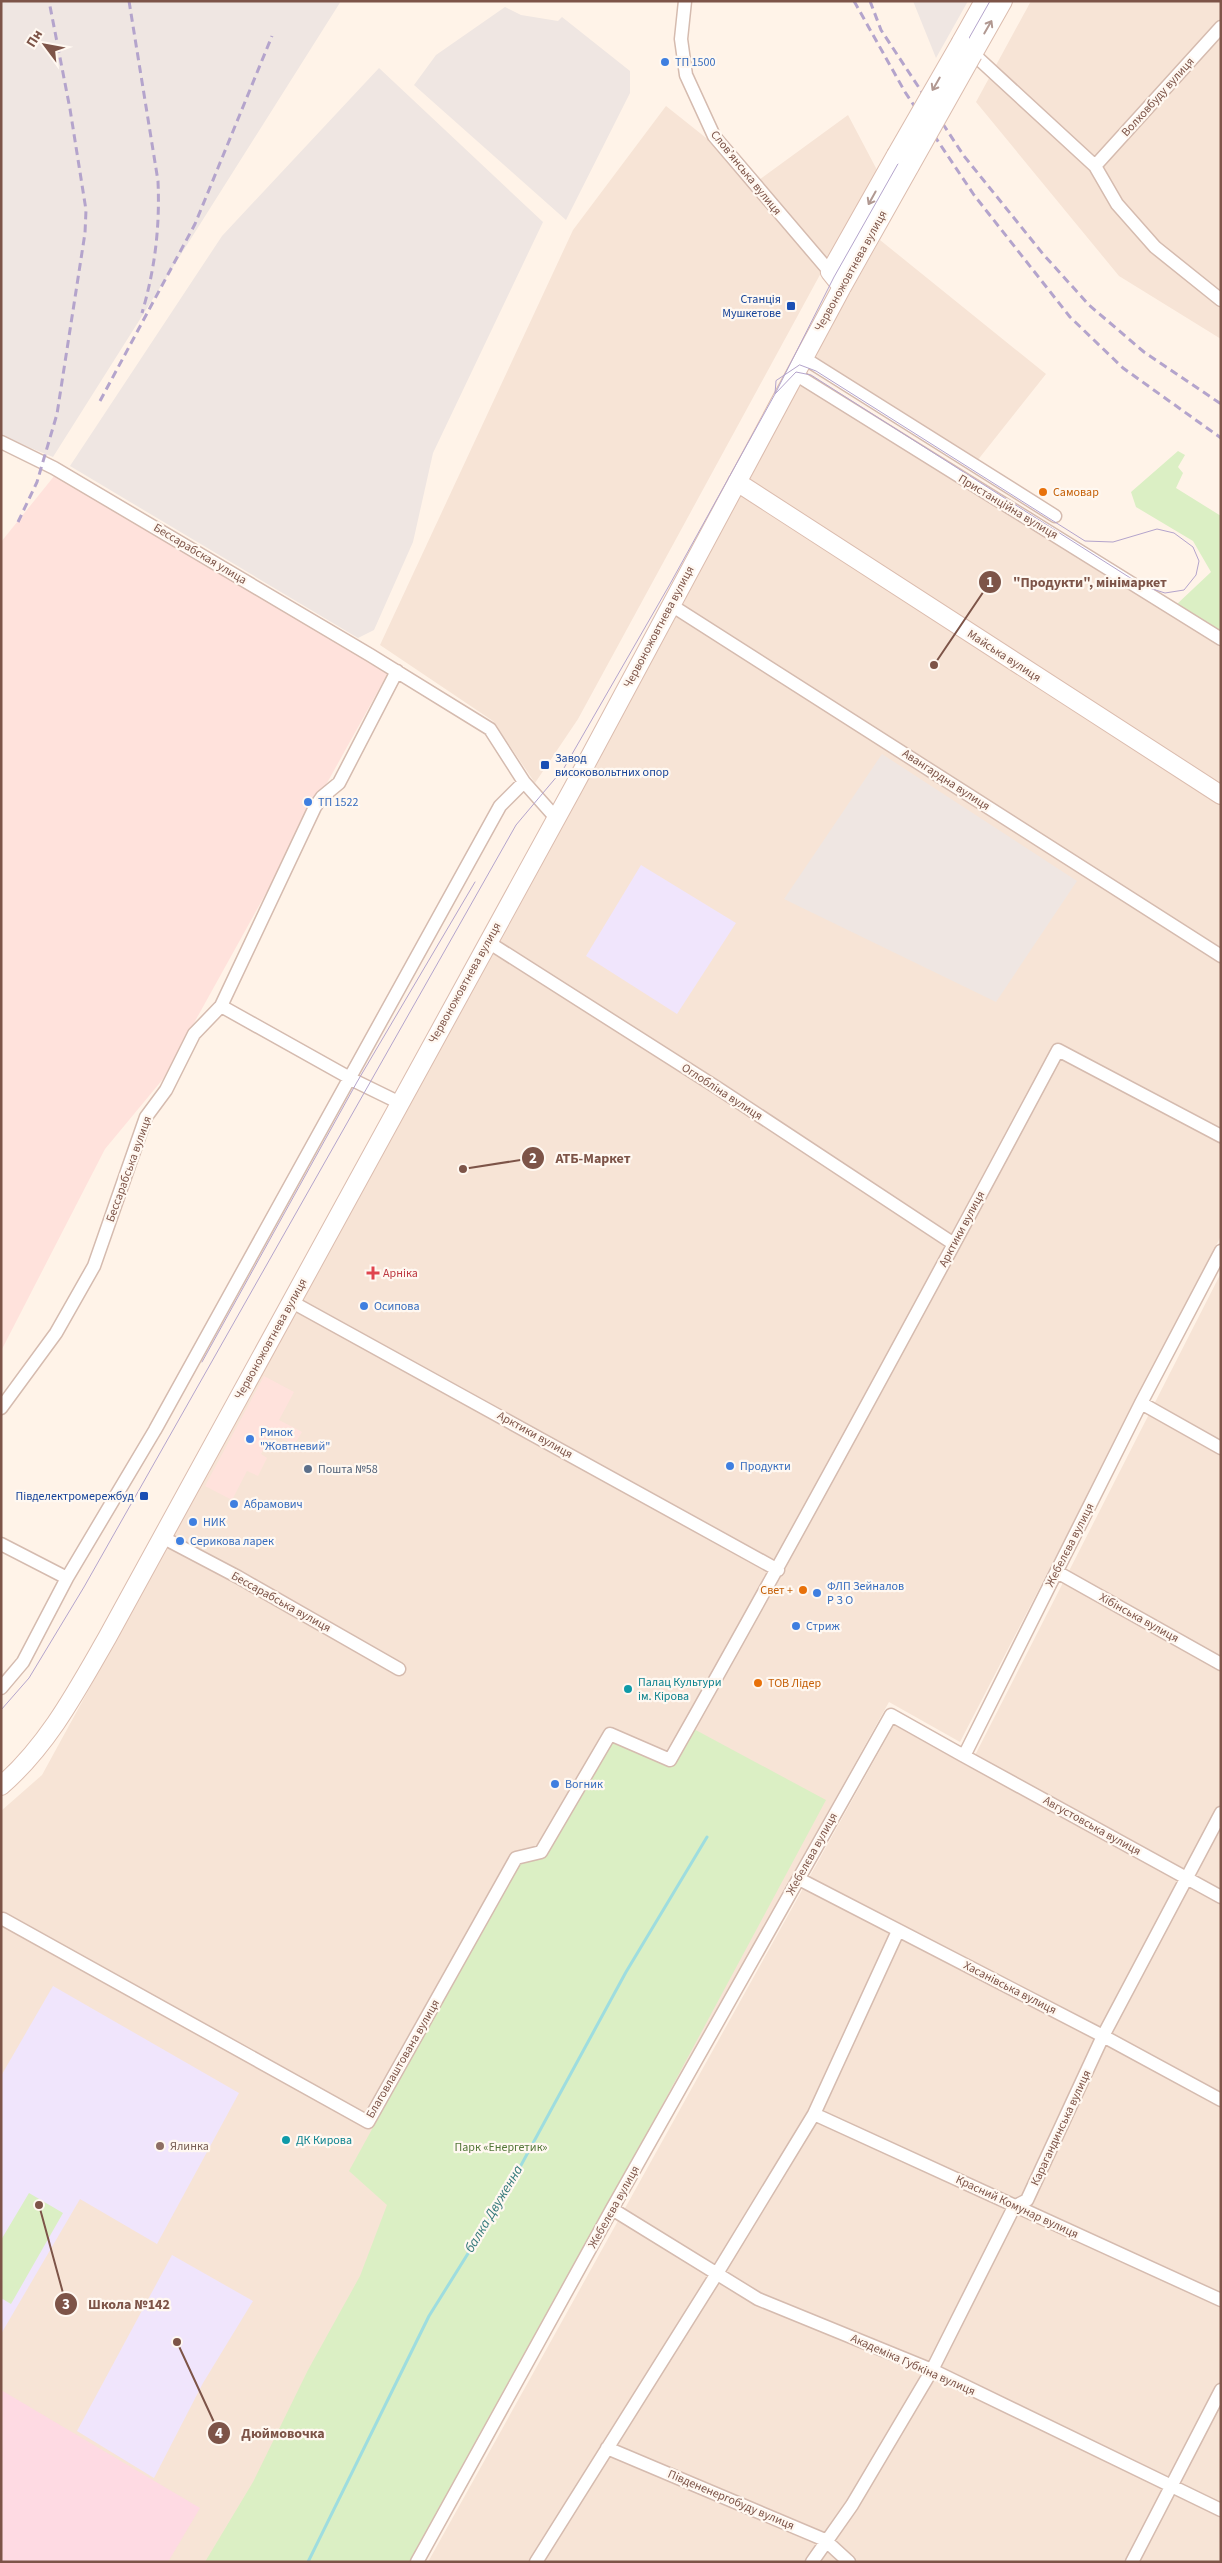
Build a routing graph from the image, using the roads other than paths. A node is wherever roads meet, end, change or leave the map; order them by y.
1 (685, 1) edge
2 (984, 1) edge
3 (1003, 1) edge
4 (1221, 27) edge
5 (967, 48) junction
6 (1095, 166) junction
7 (830, 272) junction
8 (842, 287) junction
9 (1221, 300) edge
10 (804, 358) junction
11 (795, 374) junction
12 (1, 442) edge
13 (737, 482) junction
14 (1055, 516) dead end
15 (671, 605) junction
16 (1221, 639) edge
17 (397, 671) junction
18 (524, 782) junction
19 (1221, 795) edge
20 (556, 818) junction
21 (488, 942) junction
22 (1221, 956) edge
23 (221, 1006) junction
24 (351, 1078) junction
25 (400, 1103) junction
26 (1221, 1136) edge
27 (954, 1244) junction
28 (1221, 1251) edge
29 (292, 1302) junction
30 (1141, 1403) junction
31 (1, 1408) edge
32 (1221, 1448) edge
33 (162, 1537) junction
34 (1, 1544) edge
35 (778, 1570) junction
36 (1057, 1572) junction
37 (66, 1578) junction
38 (1221, 1664) edge
39 (398, 1669) dead end
40 (1, 1688) edge
41 (964, 1756) junction
42 (670, 1760) joint
43 (1, 1786) edge
44 (1221, 1813) edge
45 (1186, 1878) junction
46 (798, 1879) junction
47 (1221, 1897) edge
48 (3, 1919) dead end
49 (898, 1931) junction
50 (1103, 2036) junction
51 (1221, 2100) edge
52 (814, 2114) junction
53 (1014, 2206) junction
54 (612, 2209) junction
55 (716, 2275) junction
56 (1221, 2300) edge
57 (932, 2370) junction
58 (1221, 2390) edge
59 (607, 2448) junction
60 (1171, 2486) junction
61 (1221, 2510) edge
62 (825, 2540) junction
63 (417, 2562) edge
64 (536, 2562) edge
65 (812, 2562) edge
66 (849, 2562) edge
67 (1132, 2562) edge

1 - 7 street, Слов’янська вулиця
2 - 5 main road
5 -> 3 main road
4 - 6 street, Волховбуду вулиця
5 - 6 street
5 -> 7 main road, Червоножовтнева вулиця, bridge
5 - 8 main road, Червоножовтнева вулиця, bridge
6 - 9 street
7 - 8 main road
8 - 10 main road, Червоножовтнева вулиця
10 - 11 main road, Червоножовтнева вулиця
10 - 14 street, Пристанційна вулиця
11 - 13 main road, Червоножовтнева вулиця
11 - 16 street, Пристанційна вулиця
12 - 17 street, Бессарабская улица
13 - 15 main road, Червоножовтнева вулиця
13 - 19 main road, Майська вулиця
15 - 20 main road, Червоножовтнева вулиця
15 - 22 street, Авангардна вулиця
17 - 18 street, Бессарабская улица
17 - 23 street
18 - 20 street, Бессарабская улица
18 - 24 street
20 - 21 main road, Червоножовтнева вулиця
21 - 25 main road, Червоножовтнева вулиця
21 - 27 street, Оглобліна вулиця
23 - 24 street
23 - 31 street, Бессарабська вулиця
24 - 25 street
24 - 37 street
25 - 29 main road, Червоножовтнева вулиця
26 - 27 street, Арктики вулиця
27 - 35 street, Арктики вулиця
28 - 30 street, Жебелєва вулиця
29 - 33 main road, Червоножовтнева вулиця
29 - 35 street, Арктики вулиця
30 - 32 street
30 - 36 street, Жебелєва вулиця
33 - 39 street, Бессарабська вулиця
33 - 43 main road, Червоножовтнева вулиця
34 - 37 street
35 - 42 street, Арктики вулиця
36 - 38 street, Хібінська вулиця
36 - 41 street, Жебелєва вулиця
37 - 40 street
41 - 45 street, Августовська вулиця
41 - 46 street, Жебелєва вулиця
42 - 48 street, Благовлаштована вулиця
44 - 45 street, Карагандинська вулиця
45 - 47 street, Августовська вулиця
45 - 50 street, Карагандинська вулиця
46 - 49 street, Хасанівська вулиця
46 - 54 street, Жебелєва вулиця
49 - 50 street, Хасанівська вулиця
49 - 52 street
50 - 51 street, Хасанівська вулиця
50 - 53 street, Карагандинська вулиця
52 - 53 street, Красний Комунар вулиця
52 - 55 street
53 - 56 street, Красний Комунар вулиця
53 - 57 street, Карагандинська вулиця
54 - 55 street, Академіка Губкіна вулиця
54 - 63 street, Жебелєва вулиця
55 - 57 street, Академіка Губкіна вулиця
55 - 59 street
57 - 60 street, Академіка Губкіна вулиця
57 - 62 street, Карагандинська вулиця
58 - 60 street
59 - 62 street, Південенергобуду вулиця
59 - 64 street
60 - 61 street, Академіка Губкіна вулиця
60 - 67 street
62 - 65 street, Карагандинська вулиця
62 - 66 street, Південенергобуду вулиця

